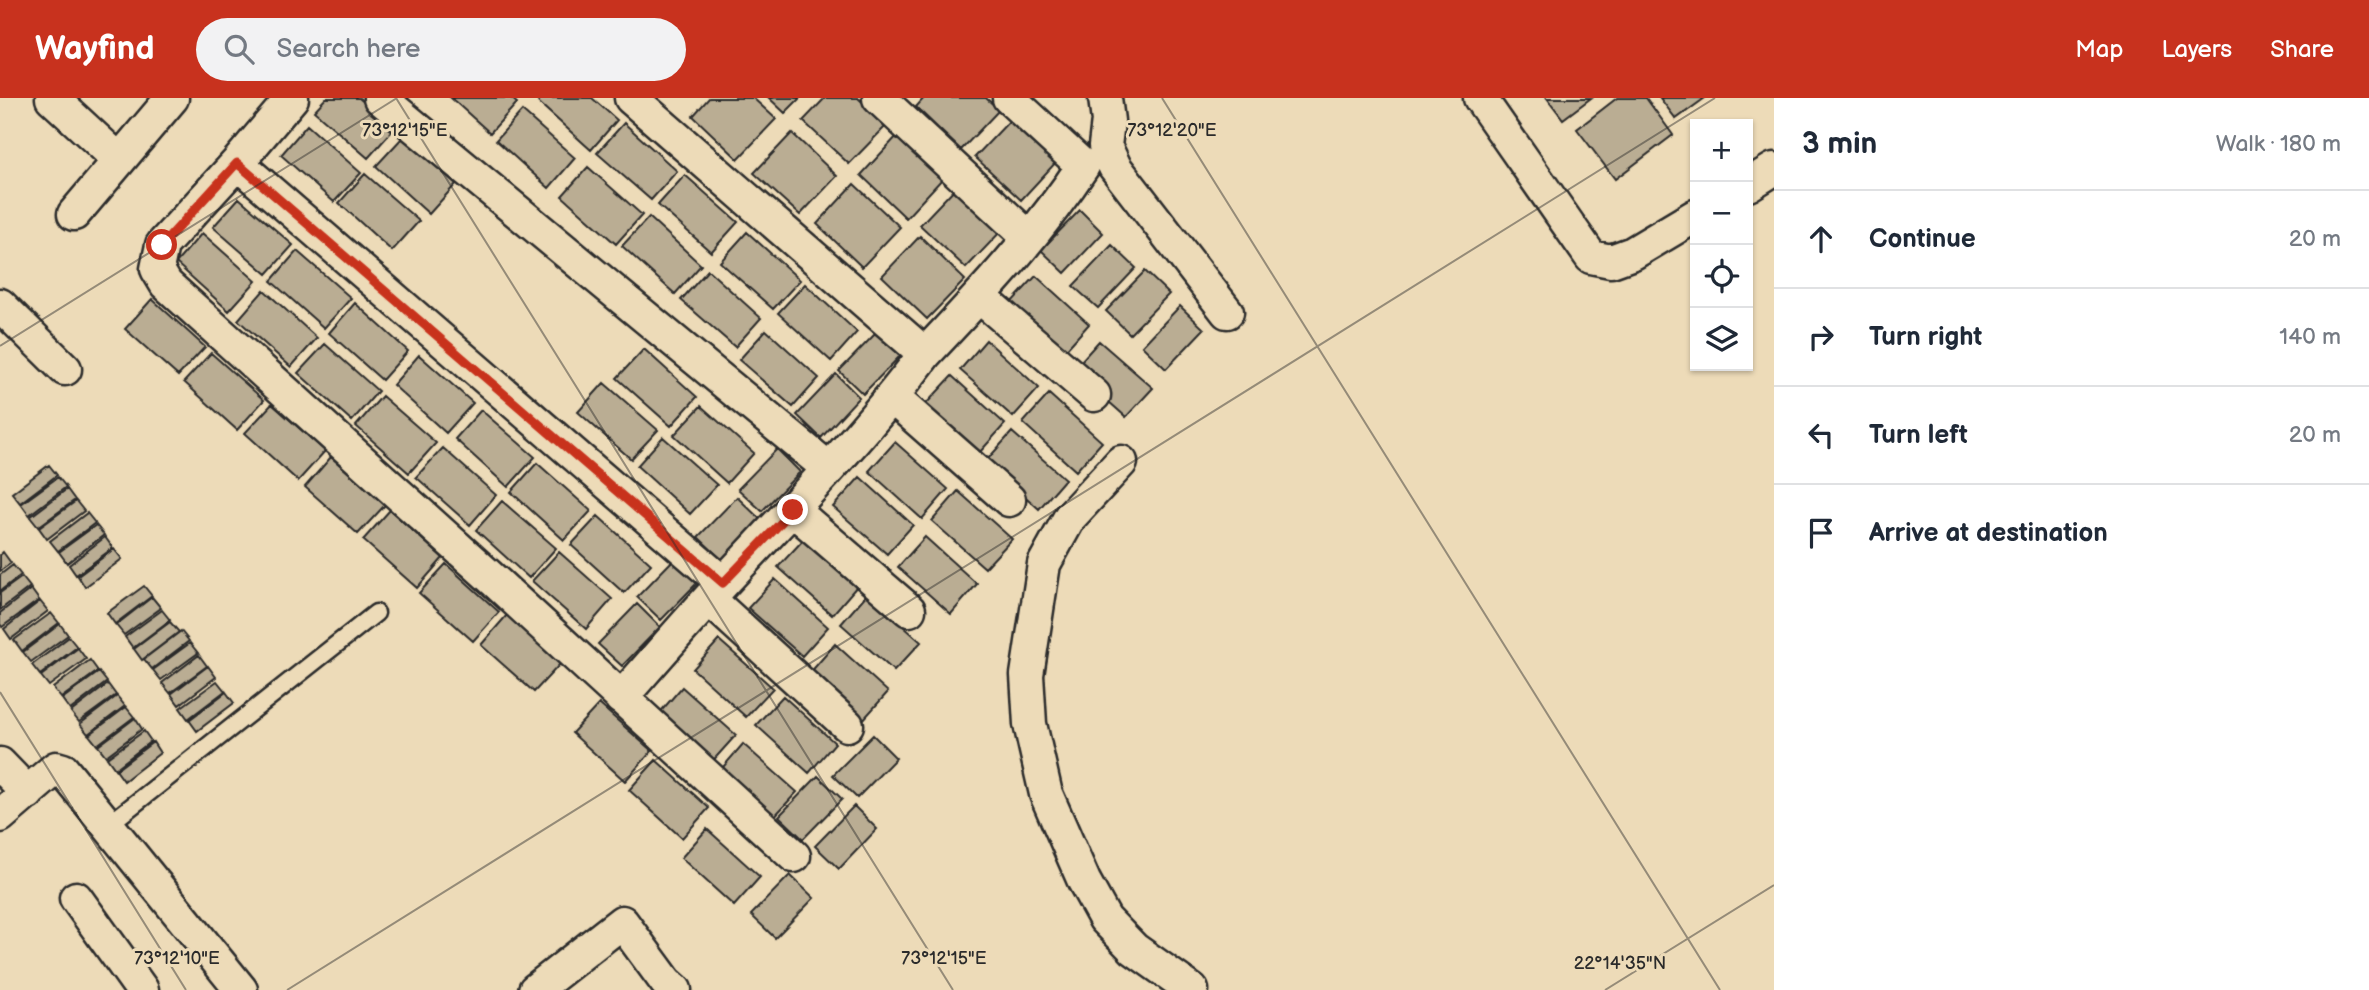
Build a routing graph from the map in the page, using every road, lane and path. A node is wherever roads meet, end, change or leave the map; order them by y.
1 (172, 98) edge
2 (292, 98) edge
3 (380, 98) edge
4 (631, 98) edge
5 (879, 98) edge
6 (1009, 98) edge
7 (1105, 98) edge
8 (1480, 98) edge
9 (71, 104) edge
10 (118, 159) junction
11 (237, 163) junction
12 (1774, 169) edge
13 (1753, 182) edge
14 (74, 214) dead end
15 (1690, 219) edge
16 (1028, 237) junction
17 (980, 297) junction
18 (0, 305) edge
19 (1227, 312) dead end
20 (925, 354) junction
21 (65, 369) dead end
22 (1094, 395) dead end
23 (892, 397) junction
24 (1121, 462) dead end
25 (828, 468) junction
26 (1009, 500) dead end
27 (793, 510) junction
28 (716, 591) junction
29 (909, 610) dead end
30 (376, 612) dead end
31 (621, 698) junction
32 (847, 725) dead end
33 (0, 764) edge
34 (28, 793) junction
35 (0, 816) edge
36 (108, 825) junction
37 (794, 856) dead end
38 (76, 898) dead end
39 (142, 990) edge
40 (241, 990) edge
41 (535, 990) edge
42 (675, 990) edge
43 (1192, 990) edge

1 - 10 street
2 - 11 street
3 - 25 street
4 - 20 street
5 - 16 street
6 - 16 street
7 - 19 street
8 - 15 street
9 - 10 street
10 - 14 street
11 - 28 street
11 - 31 street
12 - 13 street
16 - 17 street
17 - 20 street
17 - 22 street
18 - 21 street
20 - 23 street
23 - 25 street
23 - 26 street
24 - 43 street
25 - 27 street
27 - 28 street
27 - 29 street
28 - 31 street
28 - 32 street
30 - 36 lane
31 - 37 street
33 - 34 street
34 - 35 street
34 - 36 street
36 - 40 street
38 - 39 street
41 - 42 street

